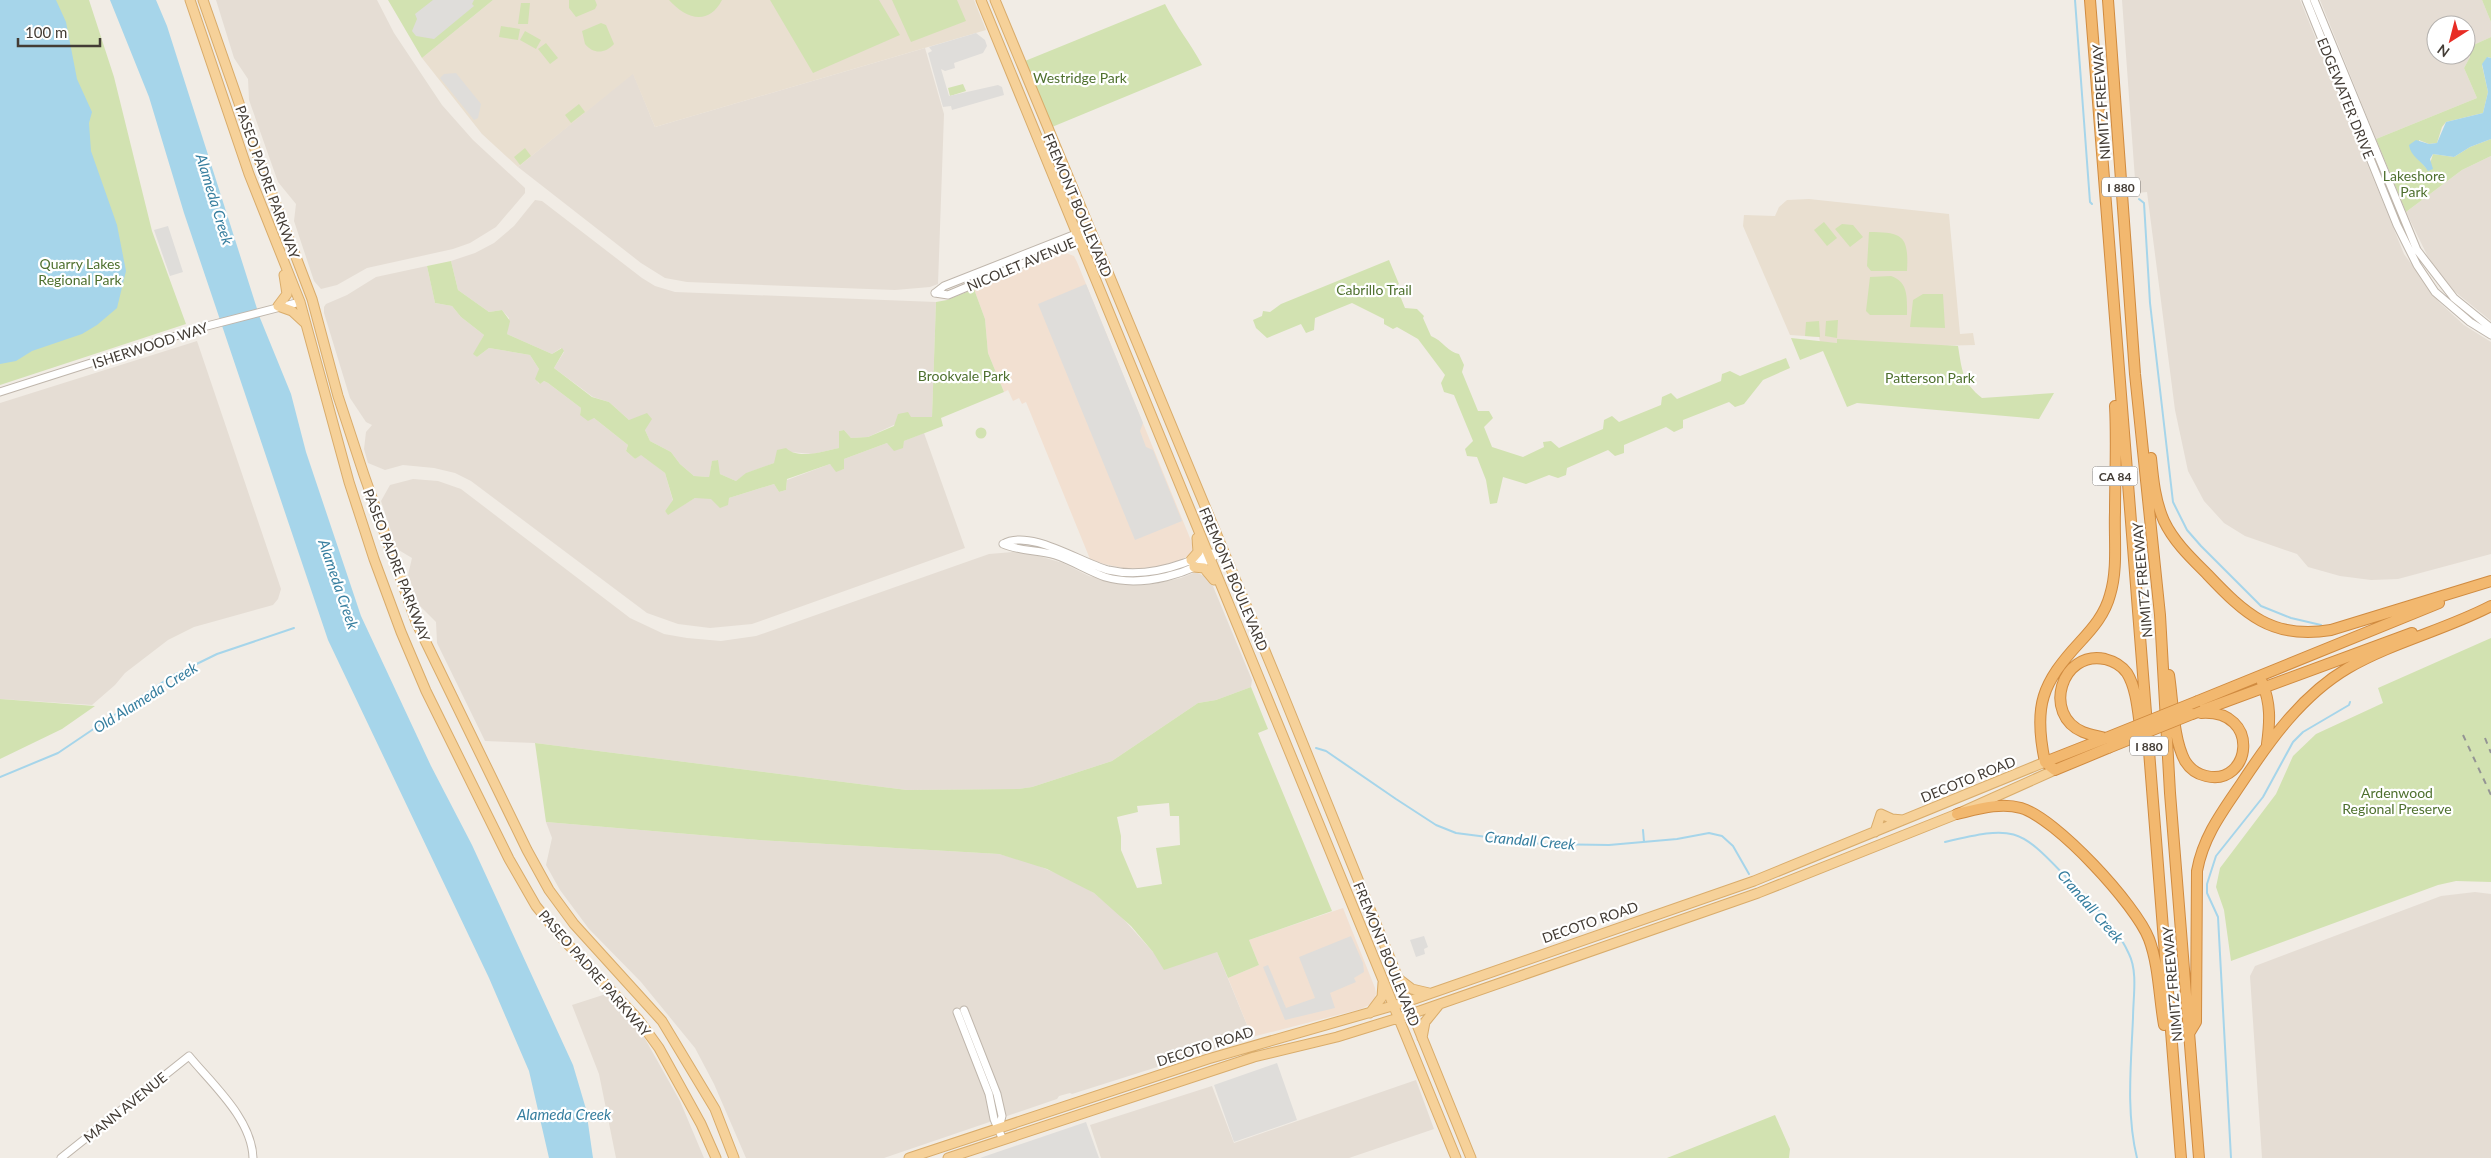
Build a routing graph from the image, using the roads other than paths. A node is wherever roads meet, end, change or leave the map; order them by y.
1 (190, 0) edge
2 (203, 0) edge
3 (981, 0) edge
4 (995, 0) edge
5 (2090, 0) edge
6 (2108, 0) edge
7 (2306, 0) edge
8 (2314, 0) edge
9 (1088, 230) junction
10 (1077, 236) junction
11 (275, 239) junction
12 (300, 302) junction
13 (277, 306) junction
14 (307, 325) junction
15 (2491, 328) edge
16 (2115, 334) junction
17 (2491, 335) edge
18 (2135, 374) junction
19 (0, 392) edge
20 (1195, 525) junction
21 (1222, 551) junction
22 (1209, 557) junction
23 (1193, 564) junction
24 (2491, 582) edge
25 (1223, 592) junction
26 (2491, 606) edge
27 (2160, 615) junction
28 (2263, 675) junction
29 (2268, 686) junction
30 (2192, 714) junction
31 (2107, 743) junction
32 (2267, 744) junction
33 (2045, 762) junction
34 (2055, 770) junction
35 (2153, 794) junction
36 (1957, 814) junction
37 (1906, 820) junction
38 (1875, 832) junction
39 (2184, 968) junction
40 (1396, 975) junction
41 (1383, 978) junction
42 (1432, 993) junction
43 (1406, 1002) junction
44 (1439, 1004) junction
45 (1394, 1006) junction
46 (960, 1011) dead end
47 (1370, 1013) junction
48 (1411, 1014) junction
49 (1399, 1018) junction
50 (2190, 1032) junction
51 (1422, 1040) junction
52 (2173, 1073) junction
53 (999, 1128) junction
54 (1003, 1140) junction
55 (61, 1158) edge
56 (253, 1158) edge
57 (716, 1158) edge
58 (734, 1158) edge
59 (909, 1158) edge
60 (948, 1158) edge
61 (1456, 1158) edge
62 (1471, 1158) edge
63 (2181, 1158) edge
64 (2194, 1158) edge
65 (2199, 1158) edge

1 - 11 main road, PASEO PADRE PARKWAY
2 - 58 main road, PASEO PADRE PARKWAY
3 - 10 main road, FREMONT BOULEVARD
4 - 9 main road, FREMONT BOULEVARD
5 - 16 highway, NIMITZ FREEWAY / I 880
6 - 18 highway, NIMITZ FREEWAY / I 880
7 - 17 street, EDGEWATER DRIVE
8 - 15 street, EDGEWATER DRIVE
9 - 10 street, NICOLET AVENUE
9 - 21 main road, FREMONT BOULEVARD
10 - 10 street, NICOLET AVENUE
10 - 20 main road, FREMONT BOULEVARD
11 - 12 main road, PASEO PADRE PARKWAY
11 - 13 main road
12 - 13 street, ISHERWOOD WAY
12 - 14 main road, PASEO PADRE PARKWAY
13 - 14 main road
13 - 19 street, ISHERWOOD WAY
14 - 57 main road, PASEO PADRE PARKWAY
16 - 33 highway, CA 84
16 - 35 highway, NIMITZ FREEWAY / I 880
18 - 24 highway
18 - 27 highway, NIMITZ FREEWAY / I 880
20 - 22 main road, FREMONT BOULEVARD
20 - 23 main road
21 - 22 street
21 - 40 main road, FREMONT BOULEVARD
22 - 23 street
22 - 25 main road, FREMONT BOULEVARD
23 - 23 street
23 - 25 main road
24 - 28 highway, DECOTO ROAD
25 - 41 main road, FREMONT BOULEVARD
26 - 29 highway, DECOTO ROAD
26 - 32 highway
27 - 30 highway
27 - 39 highway, NIMITZ FREEWAY / I 880
28 - 29 highway
28 - 31 highway, DECOTO ROAD, bridge
29 - 30 highway, DECOTO ROAD
29 - 32 highway
30 - 31 highway, DECOTO ROAD, bridge
31 - 33 highway, DECOTO ROAD
31 - 34 highway, DECOTO ROAD
31 - 35 highway
32 - 50 highway
33 - 34 highway
33 - 37 main road, DECOTO ROAD
34 - 36 main road, DECOTO ROAD
35 - 52 highway, NIMITZ FREEWAY / I 880
36 - 44 main road, DECOTO ROAD
36 - 52 highway
37 - 38 main road, DECOTO ROAD
37 - 38 main road
38 - 42 main road, DECOTO ROAD
39 - 50 highway, NIMITZ FREEWAY / I 880
39 - 64 highway, I 880
40 - 42 main road
40 - 43 main road, FREMONT BOULEVARD
41 - 45 main road, FREMONT BOULEVARD
41 - 47 main road
42 - 43 main road, DECOTO ROAD
43 - 45 main road, DECOTO ROAD
43 - 48 main road, FREMONT BOULEVARD
44 - 48 main road, DECOTO ROAD
44 - 51 main road
45 - 47 main road, DECOTO ROAD
45 - 49 main road, FREMONT BOULEVARD
46 - 53 street
47 - 53 main road, DECOTO ROAD
48 - 49 main road, DECOTO ROAD
48 - 51 main road, FREMONT BOULEVARD
49 - 54 main road, DECOTO ROAD
49 - 61 main road, FREMONT BOULEVARD
50 - 65 highway, NIMITZ FREEWAY / I 880
51 - 62 main road, FREMONT BOULEVARD
52 - 63 highway, NIMITZ FREEWAY / I 880
53 - 54 street
53 - 59 main road, DECOTO ROAD
54 - 60 main road, DECOTO ROAD
55 - 56 street, MANN AVENUE

